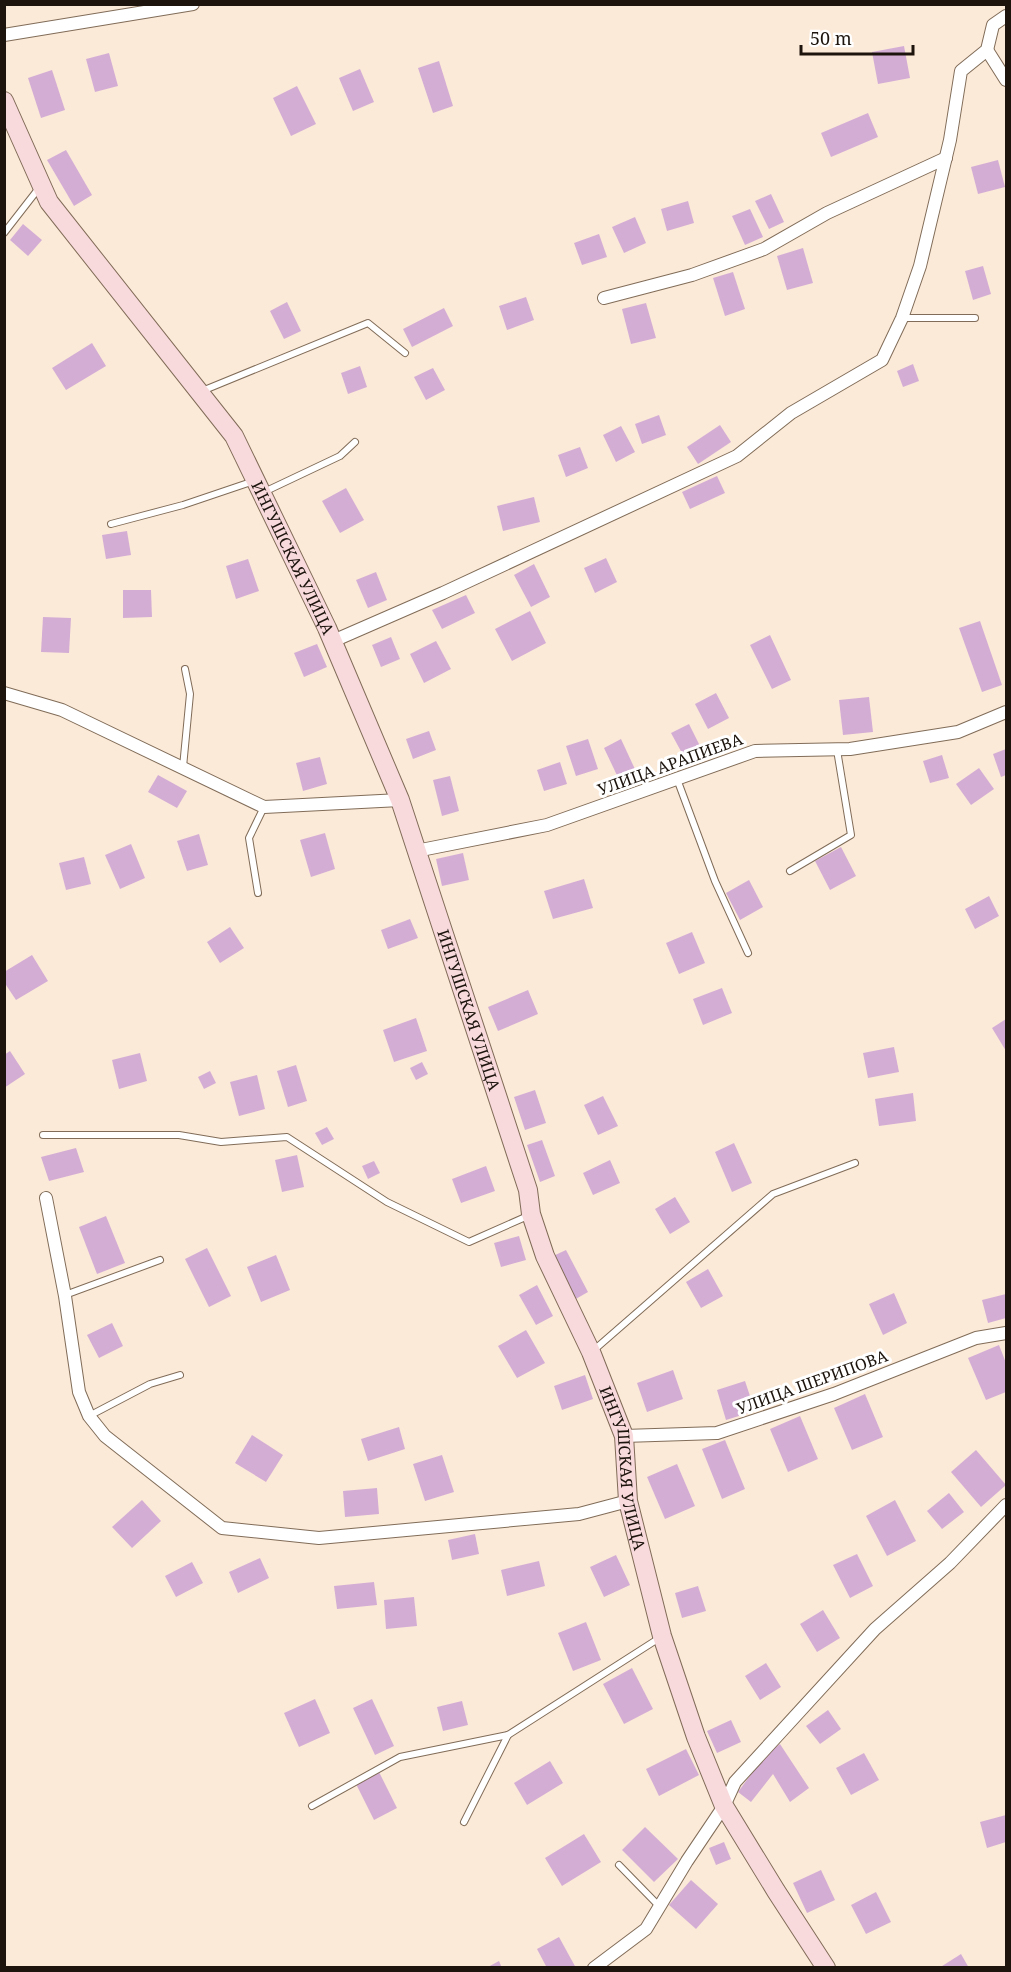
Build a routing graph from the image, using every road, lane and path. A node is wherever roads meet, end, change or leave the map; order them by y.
1 (192, 4) edge
2 (1006, 16) edge
3 (1006, 22) edge
4 (993, 25) junction
5 (4, 35) edge
6 (987, 50) junction
7 (1006, 80) edge
8 (4, 101) edge
9 (945, 158) junction
10 (42, 185) junction
11 (4, 233) edge
12 (604, 298) dead end
13 (902, 318) junction
14 (975, 318) dead end
15 (405, 353) dead end
16 (199, 392) junction
17 (355, 442) dead end
18 (259, 487) junction
19 (111, 524) dead end
20 (333, 641) junction
21 (185, 669) dead end
22 (4, 693) edge
23 (1006, 712) edge
24 (837, 750) junction
25 (183, 767) junction
26 (677, 779) junction
27 (400, 800) junction
28 (264, 807) junction
29 (416, 850) junction
30 (790, 871) dead end
31 (258, 893) dead end
32 (748, 953) dead end
33 (43, 1136) dead end
34 (855, 1163) dead end
35 (46, 1198) dead end
36 (531, 1214) junction
37 (160, 1260) dead end
38 (64, 1296) junction
39 (1006, 1333) edge
40 (591, 1352) junction
41 (180, 1375) dead end
42 (89, 1416) junction
43 (624, 1436) junction
44 (628, 1501) junction
45 (1006, 1505) edge
46 (662, 1636) junction
47 (508, 1735) junction
48 (312, 1806) dead end
49 (724, 1806) junction
50 (465, 1822) dead end
51 (619, 1864) dead end
52 (660, 1907) junction
53 (594, 1968) edge
54 (826, 1968) edge

1 - 5 street
2 - 4 street
3 - 4 street
4 - 6 street
6 - 7 street
6 - 9 street
8 - 10 street, ИНГУШСКАЯ УЛИЦА
9 - 12 street
9 - 13 street
10 - 11 lane
10 - 16 street, ИНГУШСКАЯ УЛИЦА
13 - 14 lane
13 - 20 street
15 - 16 lane
16 - 18 street, ИНГУШСКАЯ УЛИЦА
17 - 18 lane
18 - 19 lane
18 - 20 street, ИНГУШСКАЯ УЛИЦА
20 - 27 street, ИНГУШСКАЯ УЛИЦА
21 - 25 lane
22 - 25 street
23 - 24 street, УЛИЦА АРАПИЕВА
24 - 26 street, УЛИЦА АРАПИЕВА
24 - 30 lane
25 - 28 street
26 - 29 street, УЛИЦА АРАПИЕВА
26 - 32 lane
27 - 28 street
27 - 29 street, ИНГУШСКАЯ УЛИЦА
28 - 31 lane
29 - 36 street, ИНГУШСКАЯ УЛИЦА
33 - 36 lane
34 - 40 lane
35 - 38 street
36 - 40 street, ИНГУШСКАЯ УЛИЦА
37 - 38 lane
38 - 42 street
39 - 43 street, УЛИЦА ШЕРИПОВА
40 - 43 street, ИНГУШСКАЯ УЛИЦА
41 - 42 lane
42 - 44 street
43 - 44 street, ИНГУШСКАЯ УЛИЦА
44 - 46 street, ИНГУШСКАЯ УЛИЦА
45 - 49 street
46 - 47 lane
46 - 49 street, ИНГУШСКАЯ УЛИЦА
47 - 48 lane
47 - 50 lane
49 - 52 street
49 - 54 street, ИНГУШСКАЯ УЛИЦА
51 - 52 lane
52 - 53 street

